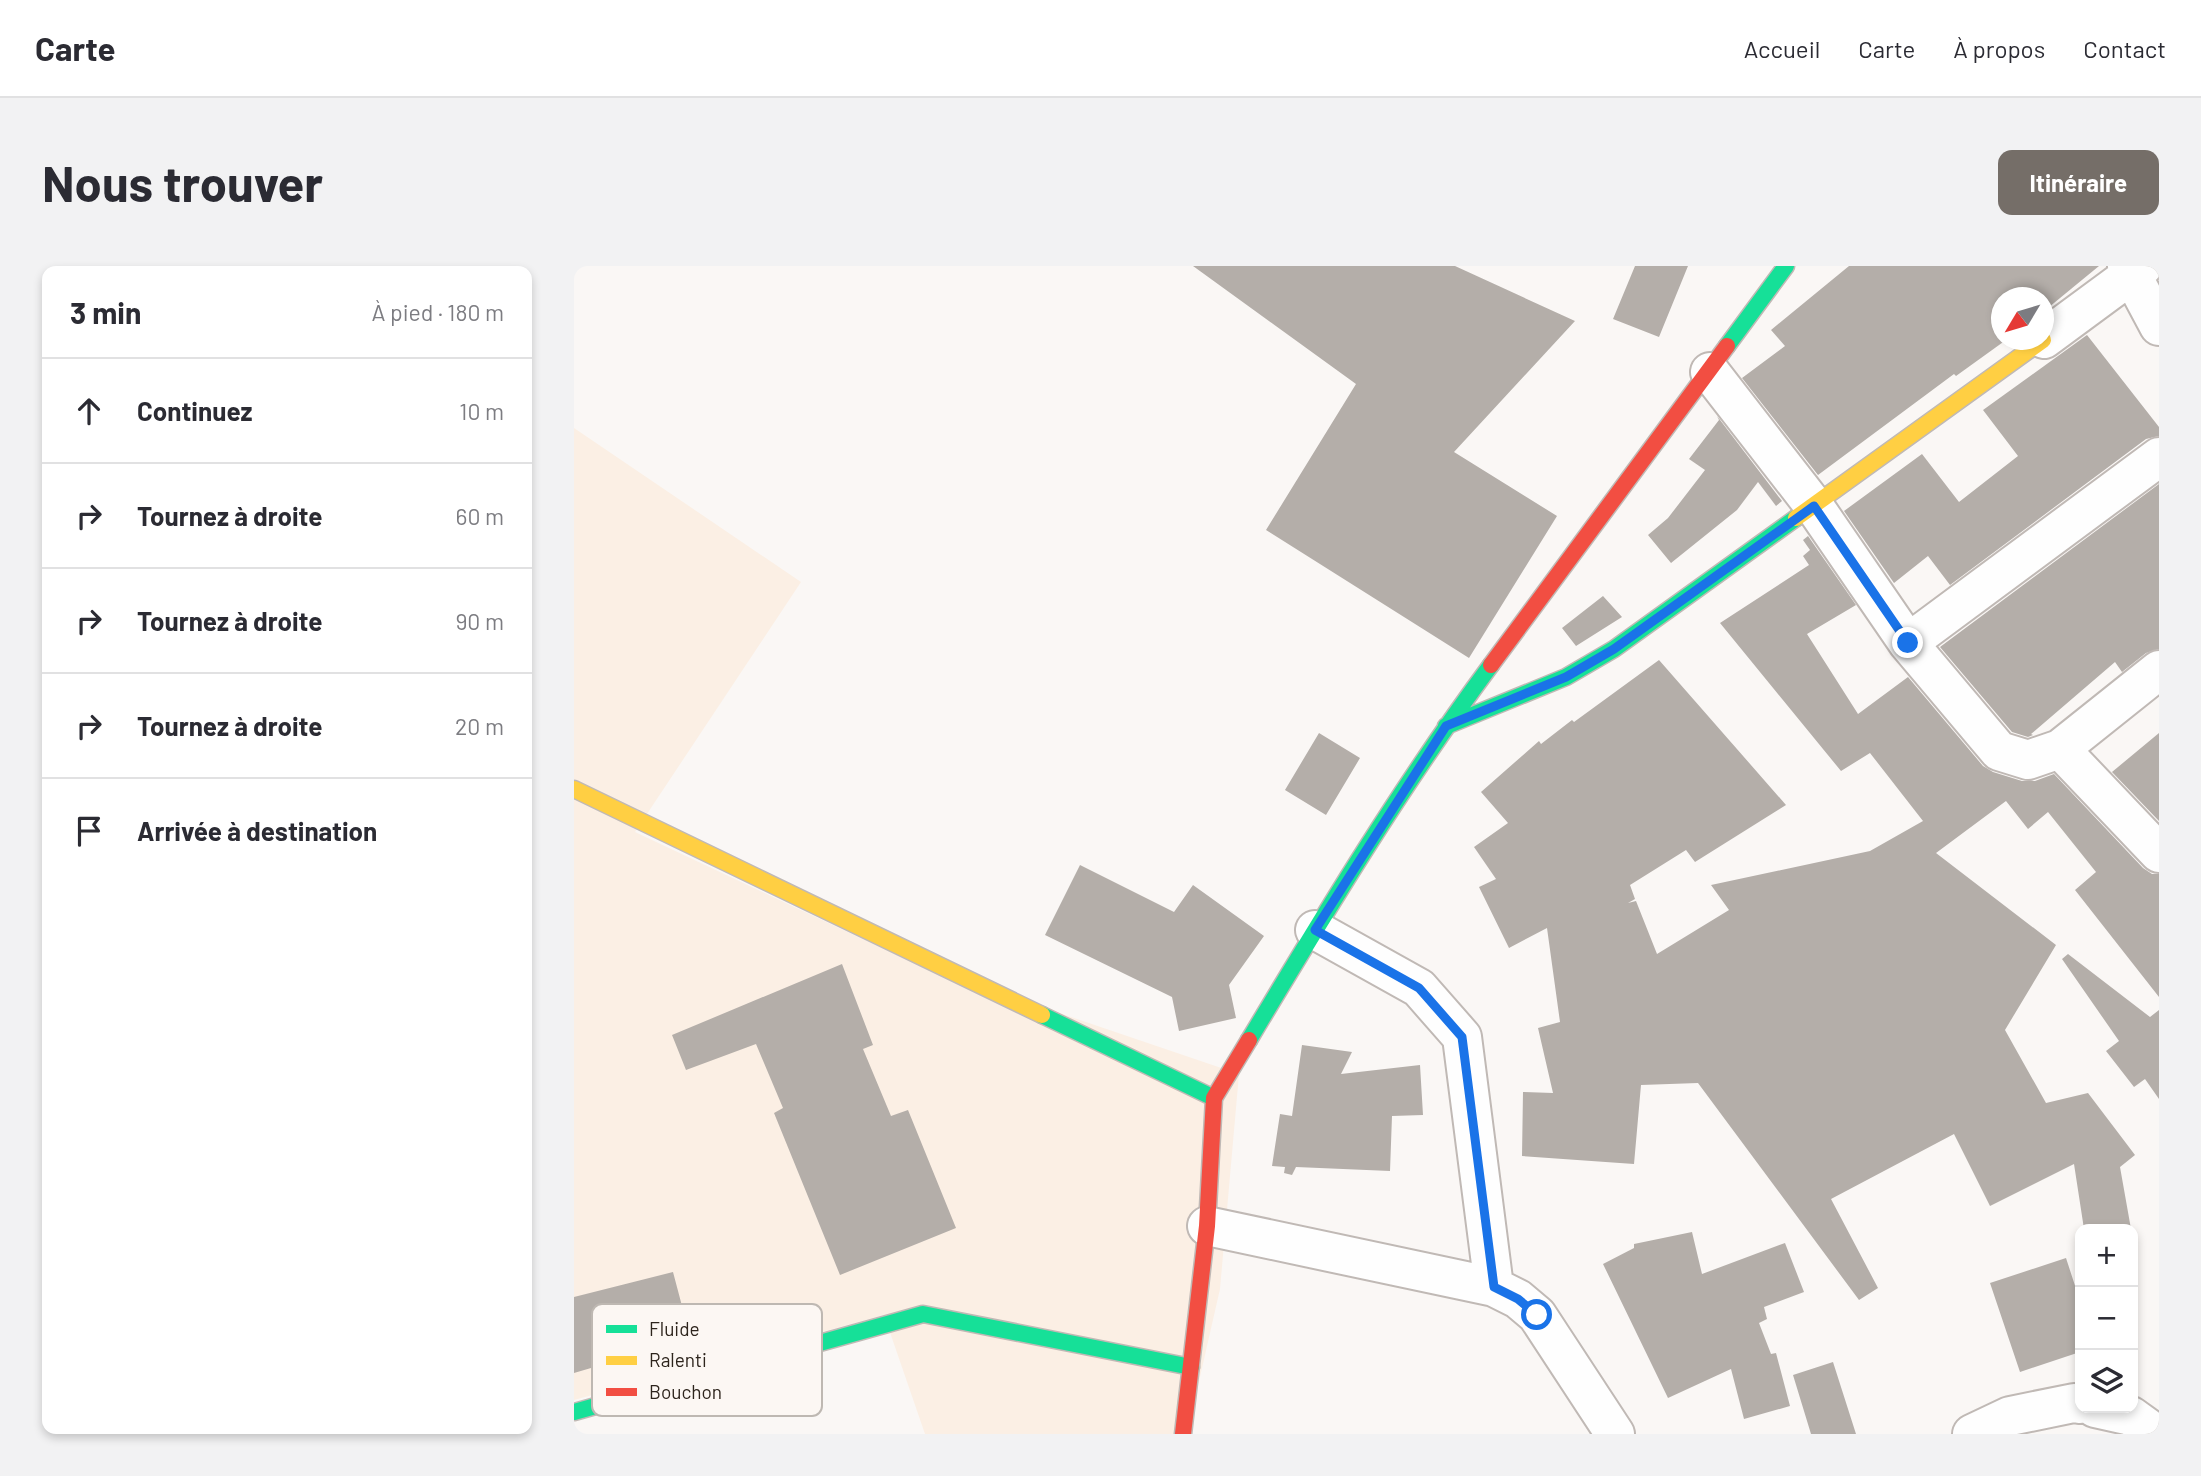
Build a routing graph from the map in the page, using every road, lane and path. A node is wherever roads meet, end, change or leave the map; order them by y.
1 (1786, 266) edge
2 (2134, 269) edge
3 (2159, 326) edge
4 (2054, 331) edge
5 (2028, 350) edge
6 (1710, 372) junction
7 (2159, 457) edge
8 (1814, 506) junction
9 (1908, 643) junction
10 (2159, 670) edge
11 (1446, 726) junction
12 (2060, 749) junction
13 (576, 792) edge
14 (2159, 853) edge
15 (1315, 930) junction
16 (1214, 1098) junction
17 (1207, 1226) junction
18 (1494, 1287) junction
19 (822, 1342) edge
20 (1191, 1367) junction
21 (2075, 1403) edge
22 (592, 1407) edge
23 (574, 1412) edge
24 (2118, 1413) edge
25 (1182, 1434) edge
26 (1615, 1434) edge
27 (1972, 1434) edge
28 (2156, 1434) edge

1 - 6 street
2 - 3 street
2 - 4 street
5 - 8 street
6 - 8 street
6 - 11 street
7 - 9 street
8 - 9 street
8 - 11 street
9 - 12 street
10 - 12 street
11 - 15 street
12 - 14 street
13 - 16 street
15 - 16 street
15 - 18 street
16 - 17 street
17 - 18 street
17 - 20 street
18 - 26 street
19 - 20 street
20 - 25 street
21 - 27 street
22 - 23 street
24 - 28 street

